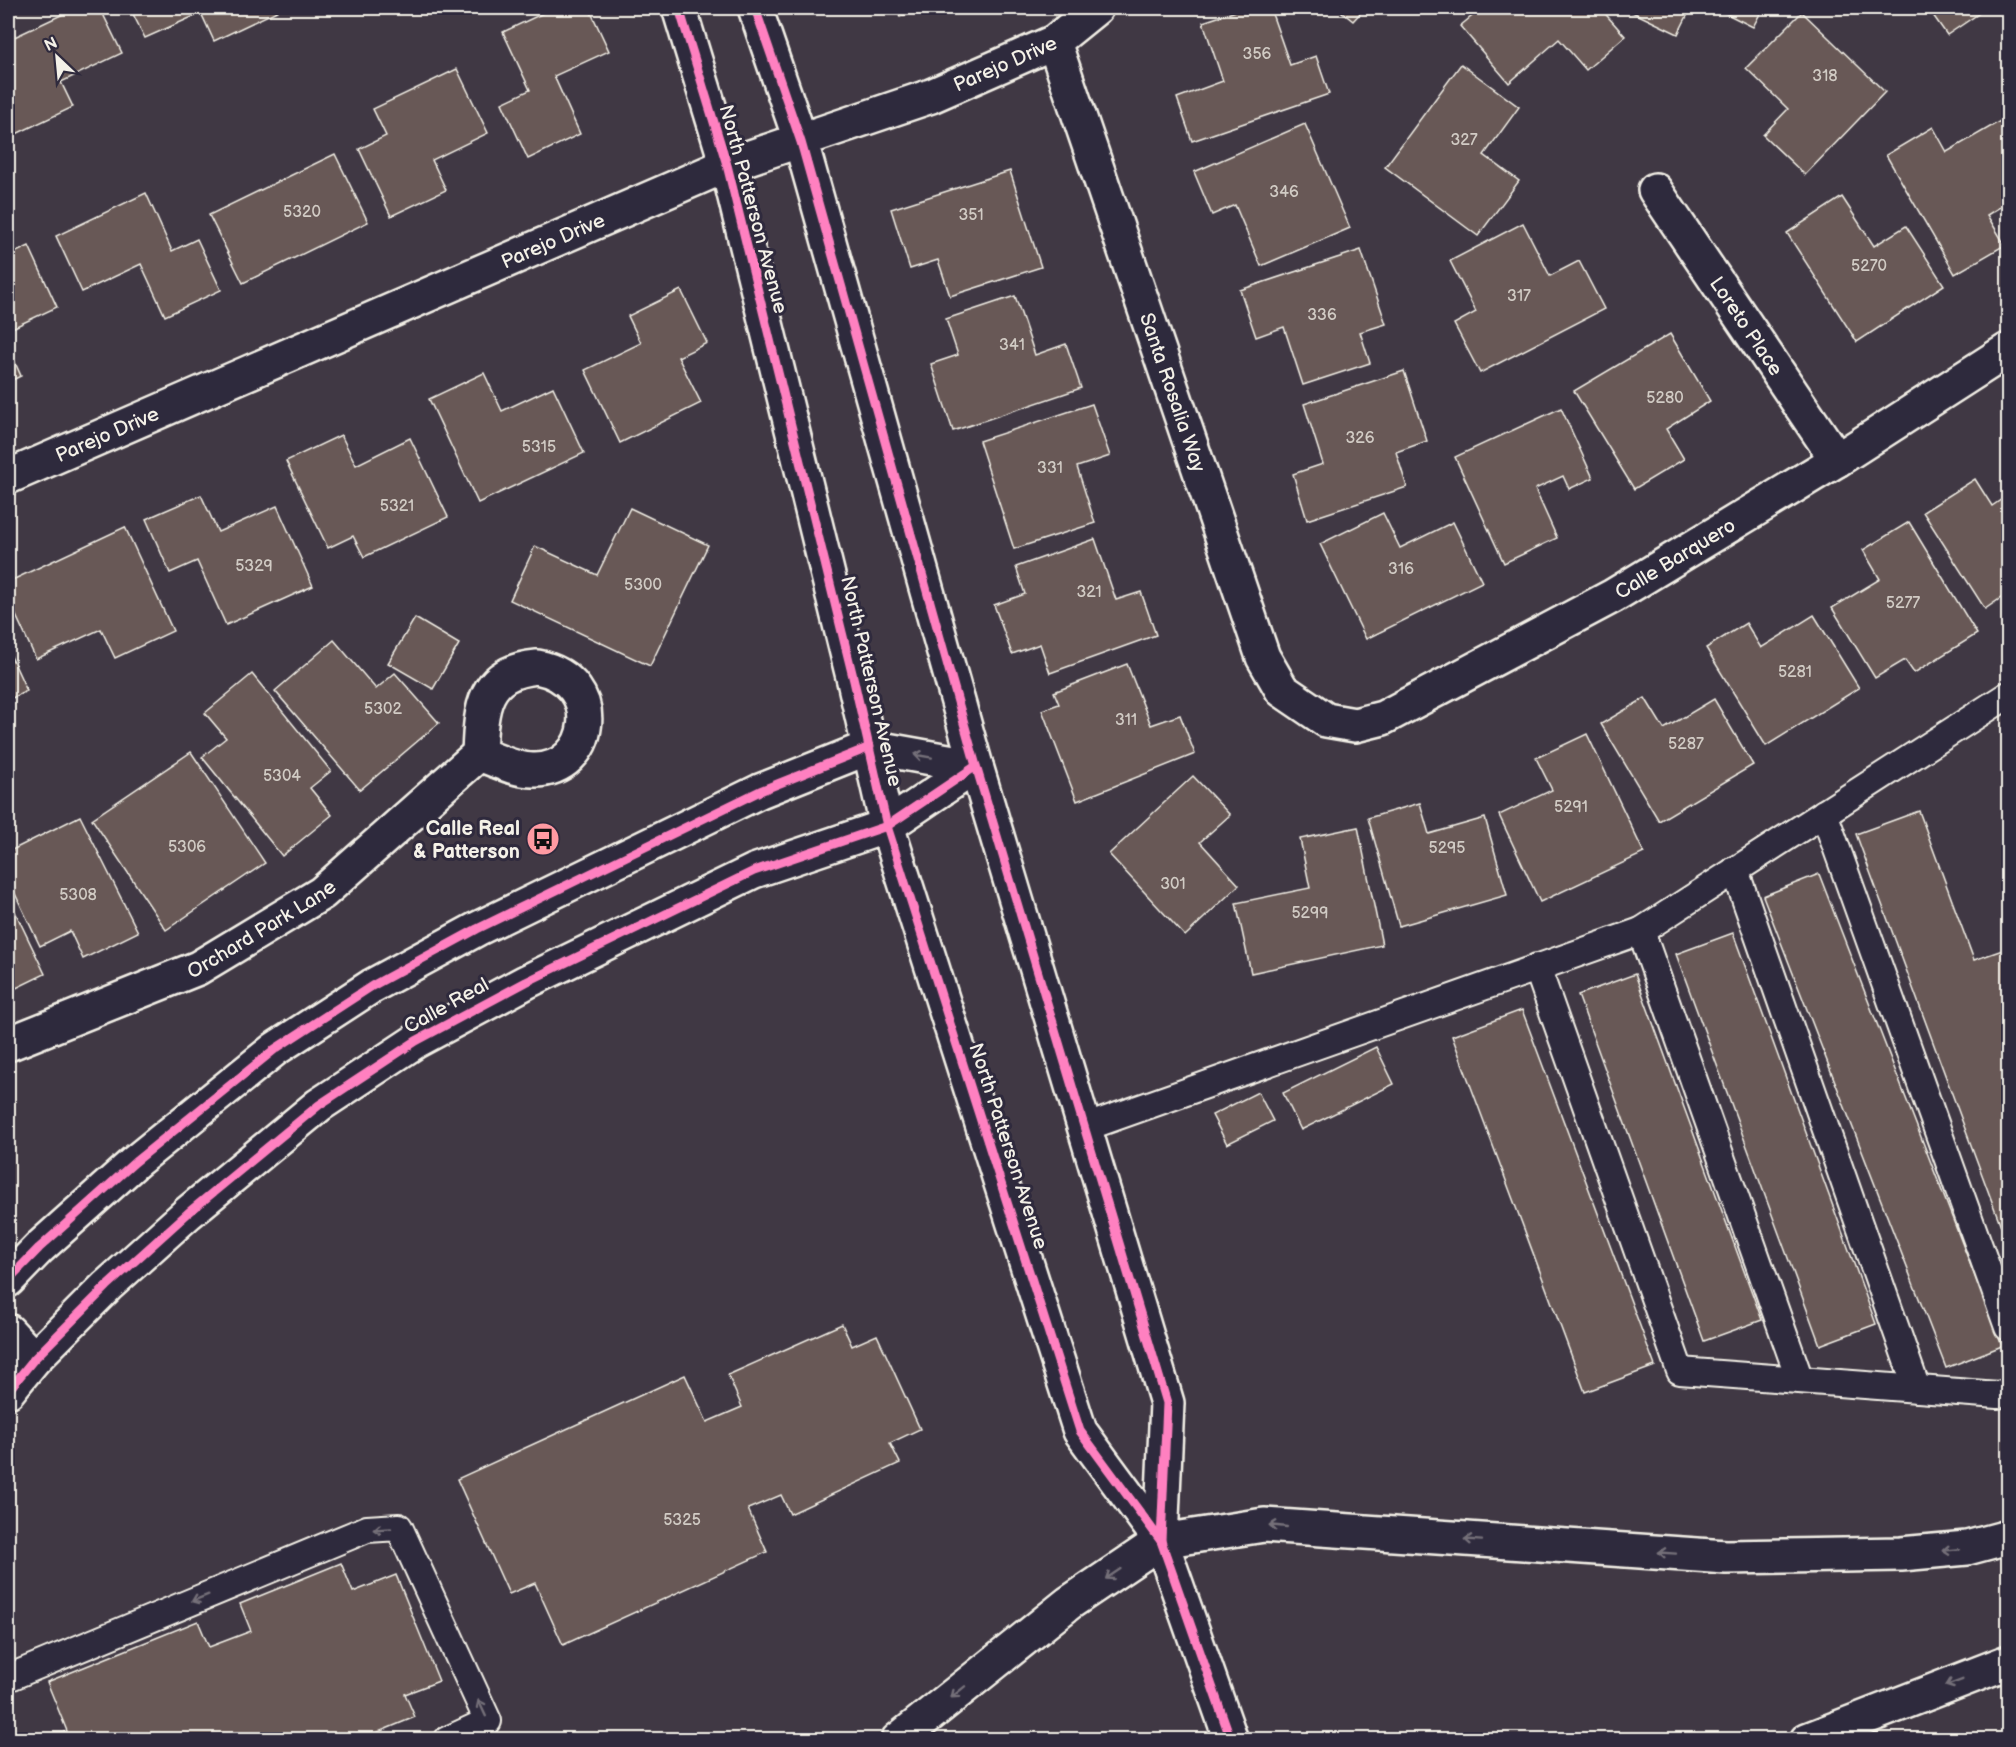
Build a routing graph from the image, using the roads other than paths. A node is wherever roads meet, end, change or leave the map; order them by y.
1 (679, 8) edge
2 (755, 8) edge
3 (1096, 8) edge
4 (1054, 42) junction
5 (801, 142) junction
6 (727, 165) junction
7 (1655, 190) dead end
8 (2008, 350) edge
9 (1837, 460) junction
10 (8, 477) edge
11 (2008, 695) edge
12 (1326, 720) joint
13 (870, 747) junction
14 (479, 754) dead end
15 (976, 766) junction
16 (1824, 813) junction
17 (887, 826) junction
18 (1735, 870) junction
19 (1641, 931) junction
20 (1537, 967) junction
21 (8, 1044) edge
22 (1084, 1128) junction
23 (8, 1280) edge
24 (2008, 1327) edge
25 (8, 1331) edge
26 (34, 1359) junction
27 (1800, 1380) junction
28 (1917, 1389) junction
29 (8, 1391) edge
30 (2008, 1392) edge
31 (2008, 1538) edge
32 (1161, 1541) junction
33 (2008, 1662) edge
34 (8, 1678) edge
35 (447, 1740) edge
36 (898, 1740) edge
37 (1231, 1740) edge
38 (1807, 1740) edge

1 - 6 main road, North Patterson Avenue
2 - 5 main road, North Patterson Avenue
3 - 4 main road, Parejo Drive
4 - 5 main road, Parejo Drive
4 - 12 main road, Santa Rosalia Way
5 - 6 main road, Parejo Drive
5 - 15 main road, North Patterson Avenue
6 - 10 main road, Parejo Drive
6 - 13 main road, North Patterson Avenue
7 - 9 main road, Loreto Place
8 - 9 main road, Calle Barquero
9 - 12 main road, Calle Barquero
11 - 16 lane
15 -> 13 main road
13 - 17 main road, North Patterson Avenue
13 - 23 main road
14 - 21 main road, Orchard Park Lane
15 - 17 main road, Calle Real
15 - 22 main road, North Patterson Avenue
16 - 18 lane
16 - 24 lane
17 - 26 main road, Calle Real
17 - 32 main road, North Patterson Avenue
18 - 19 lane
18 - 28 lane
19 - 20 lane
19 - 27 lane
20 - 22 lane
20 - 27 lane
22 - 32 main road, North Patterson Avenue
25 - 26 main road
26 - 29 main road, Calle Real
27 - 28 lane
28 - 30 lane
31 -> 32 main road
32 -> 36 main road
32 - 37 main road, North Patterson Avenue
33 -> 38 main road
35 -> 34 lane

